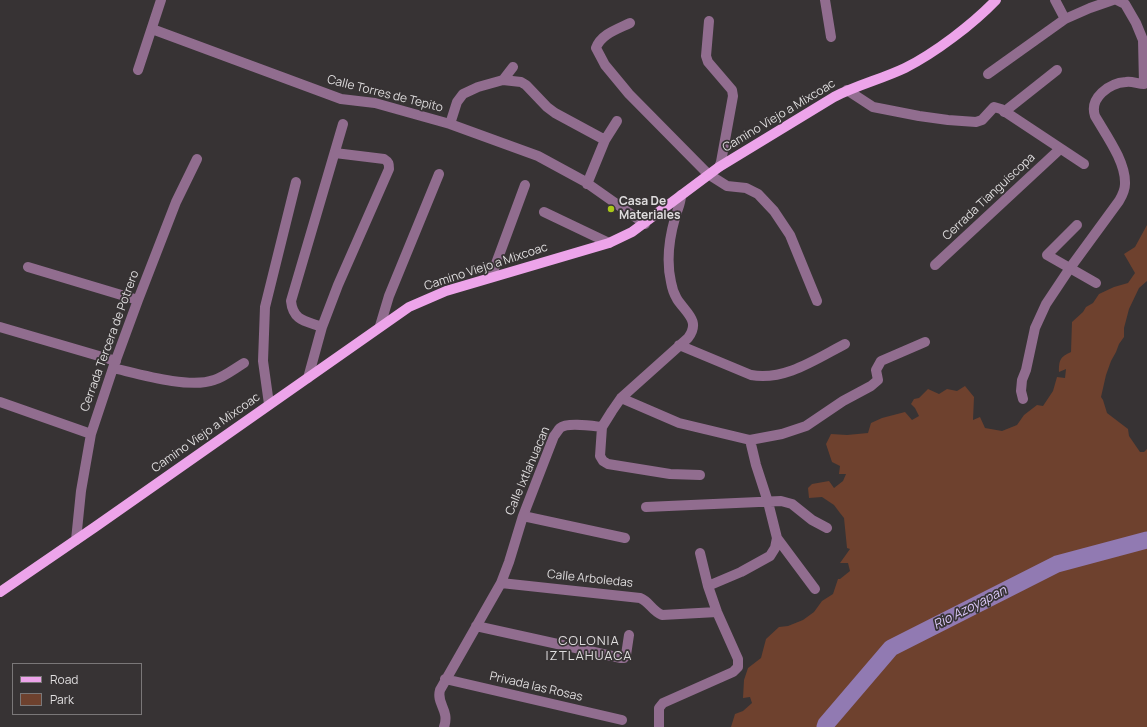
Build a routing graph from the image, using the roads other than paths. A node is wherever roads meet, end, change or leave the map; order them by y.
1 (161, 0) edge
2 (825, 0) edge
3 (996, 0) edge
4 (1055, 0) edge
5 (1113, 0) edge
6 (1116, 0) edge
7 (1066, 19) junction
8 (709, 21) dead end
9 (630, 22) dead end
10 (152, 28) junction
11 (831, 37) dead end
12 (1145, 39) edge
13 (514, 67) dead end
14 (138, 70) dead end
15 (1057, 70) dead end
16 (988, 74) dead end
17 (503, 80) junction
18 (1146, 83) edge
19 (847, 90) junction
20 (1004, 112) junction
21 (617, 121) dead end
22 (343, 124) dead end
23 (450, 124) junction
24 (605, 140) junction
25 (1060, 149) junction
26 (335, 153) junction
27 (197, 159) dead end
28 (1084, 164) dead end
29 (719, 167) junction
30 (439, 174) dead end
31 (708, 174) junction
32 (296, 182) dead end
33 (587, 184) junction
34 (524, 185) dead end
35 (681, 195) junction
36 (544, 212) dead end
37 (645, 224) junction
38 (1077, 225) dead end
39 (609, 243) junction
40 (935, 265) dead end
41 (28, 267) dead end
42 (1070, 268) junction
43 (491, 277) junction
44 (1096, 283) dead end
45 (138, 300) junction
46 (817, 301) dead end
47 (380, 326) junction
48 (0, 327) edge
49 (322, 327) junction
50 (925, 342) dead end
51 (845, 344) dead end
52 (679, 345) junction
53 (244, 363) dead end
54 (114, 364) junction
55 (308, 378) junction
56 (620, 398) junction
57 (1022, 399) dead end
58 (0, 402) edge
59 (269, 404) junction
60 (602, 427) junction
61 (91, 434) junction
62 (750, 440) junction
63 (700, 475) dead end
64 (768, 502) junction
65 (646, 507) dead end
66 (523, 516) junction
67 (827, 528) dead end
68 (625, 538) dead end
69 (777, 538) junction
70 (76, 540) junction
71 (700, 553) dead end
72 (501, 583) junction
73 (708, 586) junction
74 (815, 589) dead end
75 (0, 592) edge
76 (717, 612) junction
77 (476, 626) junction
78 (629, 635) dead end
79 (445, 679) junction
80 (622, 720) dead end
81 (444, 727) edge
82 (658, 727) edge

1 - 10 street
2 - 11 street
3 - 19 main road, Camino Viejo a Mixcoac
4 - 7 street
5 - 7 street
6 - 12 street
7 - 16 street
8 - 29 street
9 - 31 street
10 - 14 street
10 - 23 street, Calle Torres de Tepito
12 - 18 street
13 - 17 street
15 - 20 street
17 - 23 street
17 - 24 street
18 - 42 street
19 - 20 street
19 - 29 main road, Camino Viejo a Mixcoac
20 - 25 street
21 - 24 street
22 - 26 street
23 - 33 street, Calle Torres de Tepito
24 - 33 street
25 - 28 street
25 - 40 street, Cerrada Tianguiscopa
26 - 49 street
26 - 49 street
27 - 45 street, Cerrada Tercera de Potrero
29 - 31 main road, Camino Viejo a Mixcoac
30 - 47 street
31 - 35 main road, Camino Viejo a Mixcoac
31 - 46 street
32 - 59 street
33 - 37 street, Calle Torres de Tepito
34 - 43 street
35 - 37 main road, Camino Viejo a Mixcoac
35 - 52 street
36 - 39 street
37 - 39 main road, Camino Viejo a Mixcoac
38 - 42 street
39 - 43 main road, Camino Viejo a Mixcoac
41 - 45 street
42 - 44 street
42 - 57 street
43 - 47 main road, Camino Viejo a Mixcoac
45 - 54 street, Cerrada Tercera de Potrero
47 - 55 main road, Camino Viejo a Mixcoac
48 - 54 street
49 - 55 street
50 - 62 street
51 - 52 street
52 - 56 street
53 - 54 street
54 - 61 street, Cerrada Tercera de Potrero
55 - 59 main road, Camino Viejo a Mixcoac
56 - 60 street
56 - 62 street
58 - 61 street
59 - 70 main road, Camino Viejo a Mixcoac
60 - 63 street
60 - 66 street, Calle Ixtlahuacan
61 - 70 street, Cerrada Tercera de Potrero
62 - 64 street
64 - 65 street
64 - 67 street
64 - 69 street
66 - 68 street
66 - 72 street, Calle Ixtlahuacan
69 - 73 street
69 - 74 street
70 - 75 main road, Camino Viejo a Mixcoac
71 - 73 street
72 - 76 street, Calle Arboledas
72 - 77 street, Calle Ixtlahuacan
73 - 76 street
76 - 82 street
77 - 78 street
77 - 79 street, Calle Ixtlahuacan
79 - 80 street, Privada las Rosas
79 - 81 street, Calle Ixtlahuacan

